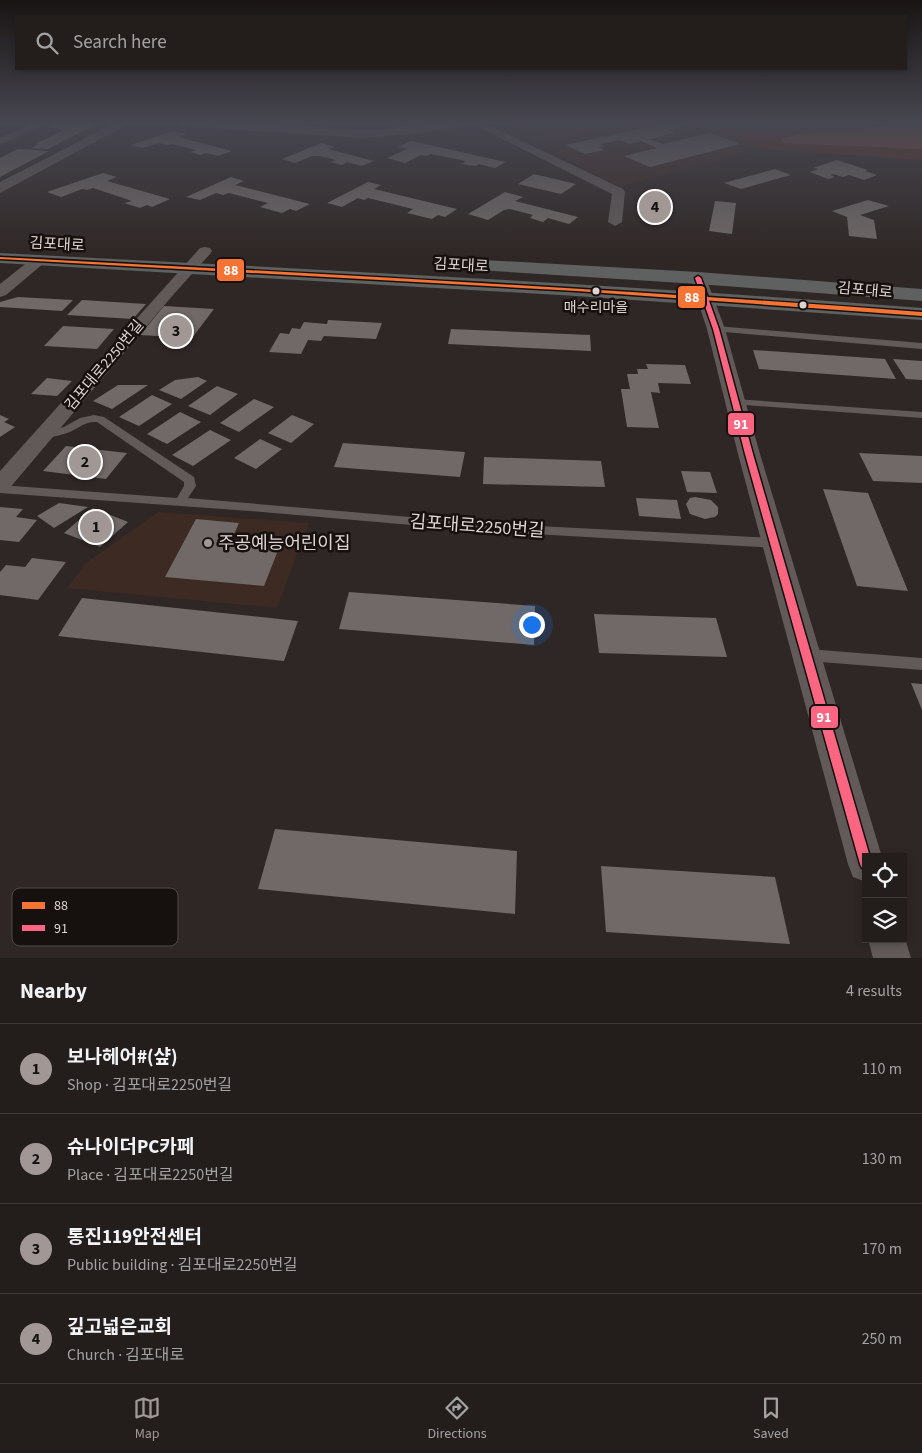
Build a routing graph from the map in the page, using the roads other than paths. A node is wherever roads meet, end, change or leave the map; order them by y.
1 (41, 167) edge
2 (567, 167) edge
3 (0, 188) edge
4 (615, 222) dead end
5 (0, 241) edge
6 (79, 245) dead end
7 (202, 255) junction
8 (0, 258) edge
9 (39, 260) junction
10 (465, 265) dead end
11 (702, 288) junction
12 (0, 292) edge
13 (922, 295) edge
14 (922, 314) edge
15 (716, 329) junction
16 (922, 346) edge
17 (735, 402) junction
18 (922, 415) edge
19 (45, 434) junction
20 (0, 485) edge
21 (0, 489) edge
22 (180, 502) junction
23 (775, 543) junction
24 (808, 655) junction
25 (922, 664) edge
26 (863, 853) edge
27 (888, 943) edge
28 (892, 958) edge

1 - 3 street
2 - 4 street
5 - 6 main road, 김포대로
7 - 9 main road, 김포대로
7 - 11 main road, 김포대로
7 - 19 street, 김포대로2250번길
8 - 9 main road, 김포대로
9 - 12 street
10 - 11 main road, 김포대로
11 - 13 main road, 김포대로
11 - 14 main road, 김포대로
11 - 15 street
15 - 16 lane
15 - 17 street
17 - 18 lane
17 - 23 street
19 - 20 street, 김포대로2250번길
19 - 22 lane, 김포대로2250번길
21 - 22 lane, 김포대로2250번길
22 - 23 lane, 김포대로2250번길
23 - 24 street
24 - 25 lane
24 - 26 street
27 - 28 street

